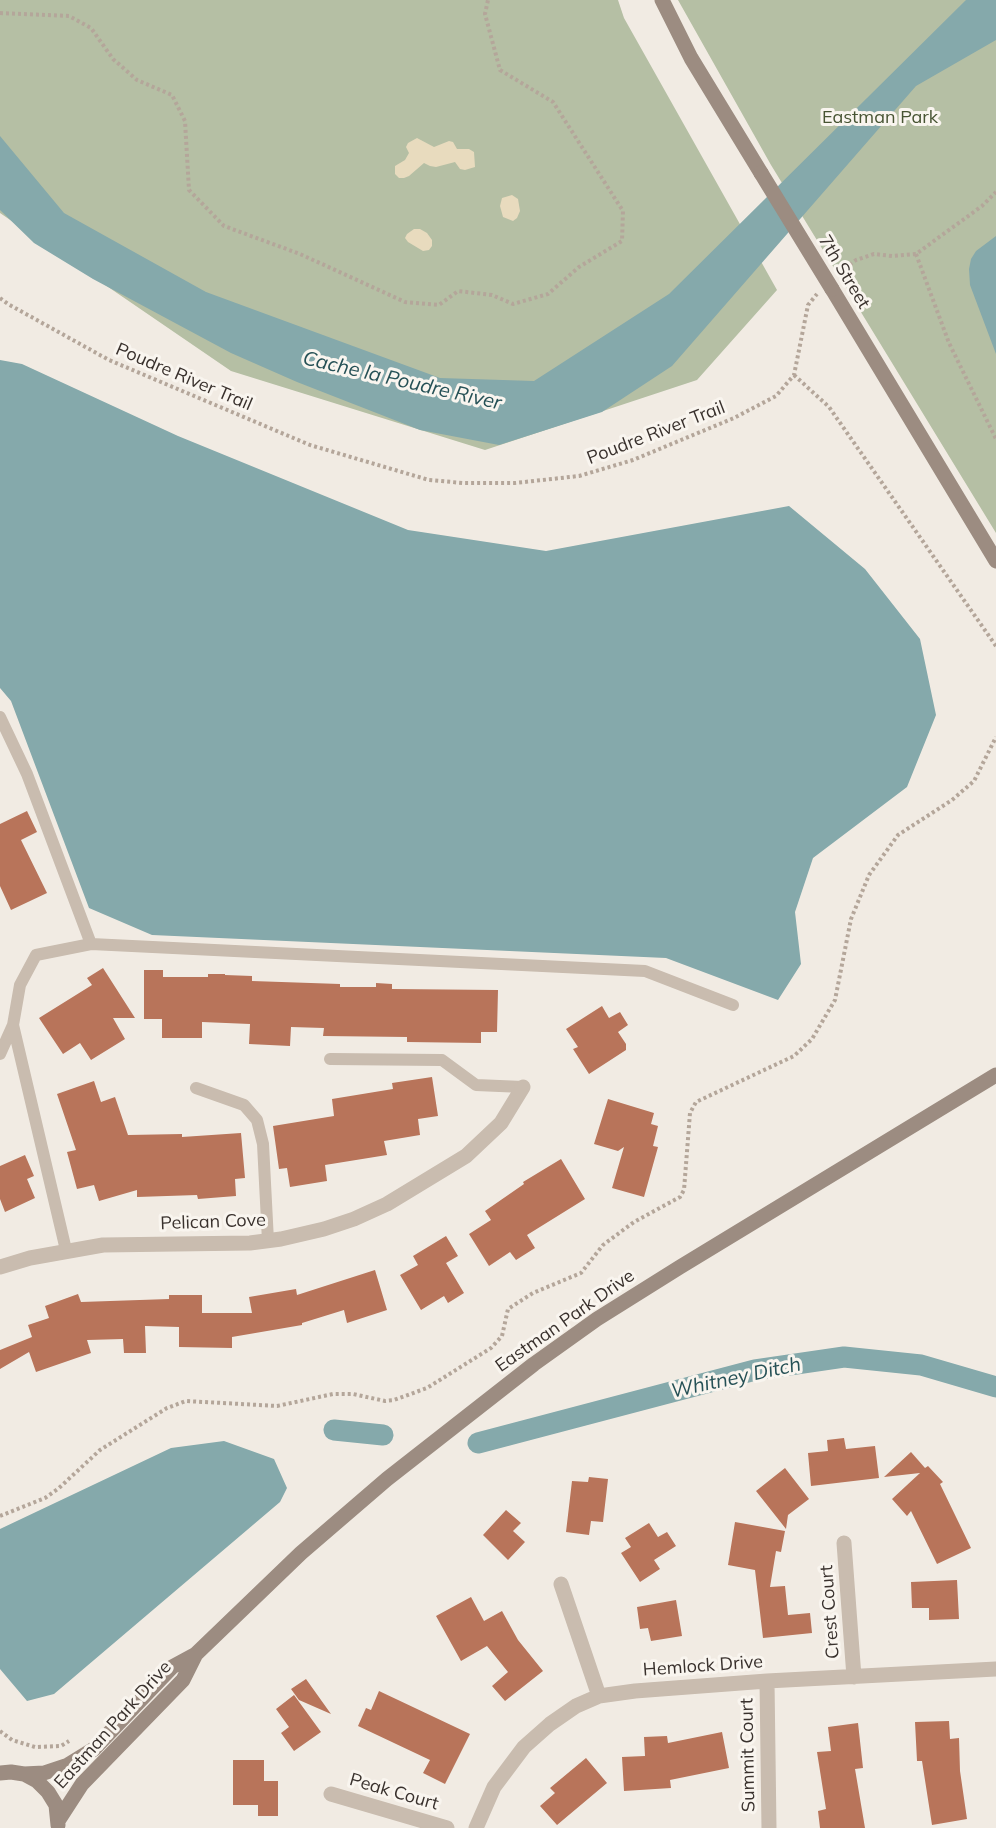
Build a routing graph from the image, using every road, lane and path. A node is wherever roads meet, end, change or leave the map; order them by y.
1 (488, 0) edge
2 (662, 0) edge
3 (0, 13) edge
4 (996, 192) edge
5 (916, 254) junction
6 (828, 286) junction
7 (0, 298) edge
8 (794, 375) junction
9 (995, 436) edge
10 (996, 561) edge
11 (996, 646) edge
12 (0, 717) edge
13 (996, 736) edge
14 (91, 944) junction
15 (733, 1005) dead end
16 (13, 1025) junction
17 (0, 1054) edge
18 (330, 1059) dead end
19 (996, 1075) edge
20 (523, 1087) joint
21 (196, 1088) dead end
22 (268, 1240) junction
23 (66, 1250) junction
24 (0, 1267) edge
25 (0, 1516) edge
26 (844, 1544) dead end
27 (561, 1584) dead end
28 (196, 1654) junction
29 (996, 1669) edge
30 (996, 1675) edge
31 (854, 1677) junction
32 (767, 1681) junction
33 (598, 1696) junction
34 (0, 1731) edge
35 (61, 1746) dead end
36 (9, 1771) edge
37 (331, 1794) dead end
38 (58, 1825) edge
39 (447, 1828) edge
40 (476, 1828) edge
41 (769, 1828) edge

1 - 3 path
2 - 6 street, 7th Street, bridge
4 - 5 path
5 - 6 path
5 - 9 path
6 - 8 path
6 - 10 street, 7th Street
7 - 8 path, Poudre River Trail
8 - 11 path
12 - 14 lane
13 - 25 path
14 - 15 lane
14 - 16 lane
16 - 17 lane
16 - 23 lane
18 - 20 lane
19 - 28 street, Eastman Park Drive
20 - 22 street, Pelican Cove
21 - 22 lane
22 - 23 street, Pelican Cove
23 - 24 street, Pelican Cove
26 - 31 street, Crest Court
27 - 33 street
28 - 36 street, Eastman Park Drive
28 - 38 street, Eastman Park Drive
29 - 30 street
29 - 31 street, Hemlock Drive
31 - 32 street, Hemlock Drive
32 - 33 street, Hemlock Drive
32 - 41 street, Summit Court
33 - 40 street, Hemlock Drive
34 - 35 path
36 - 38 street
37 - 39 street, Peak Court

